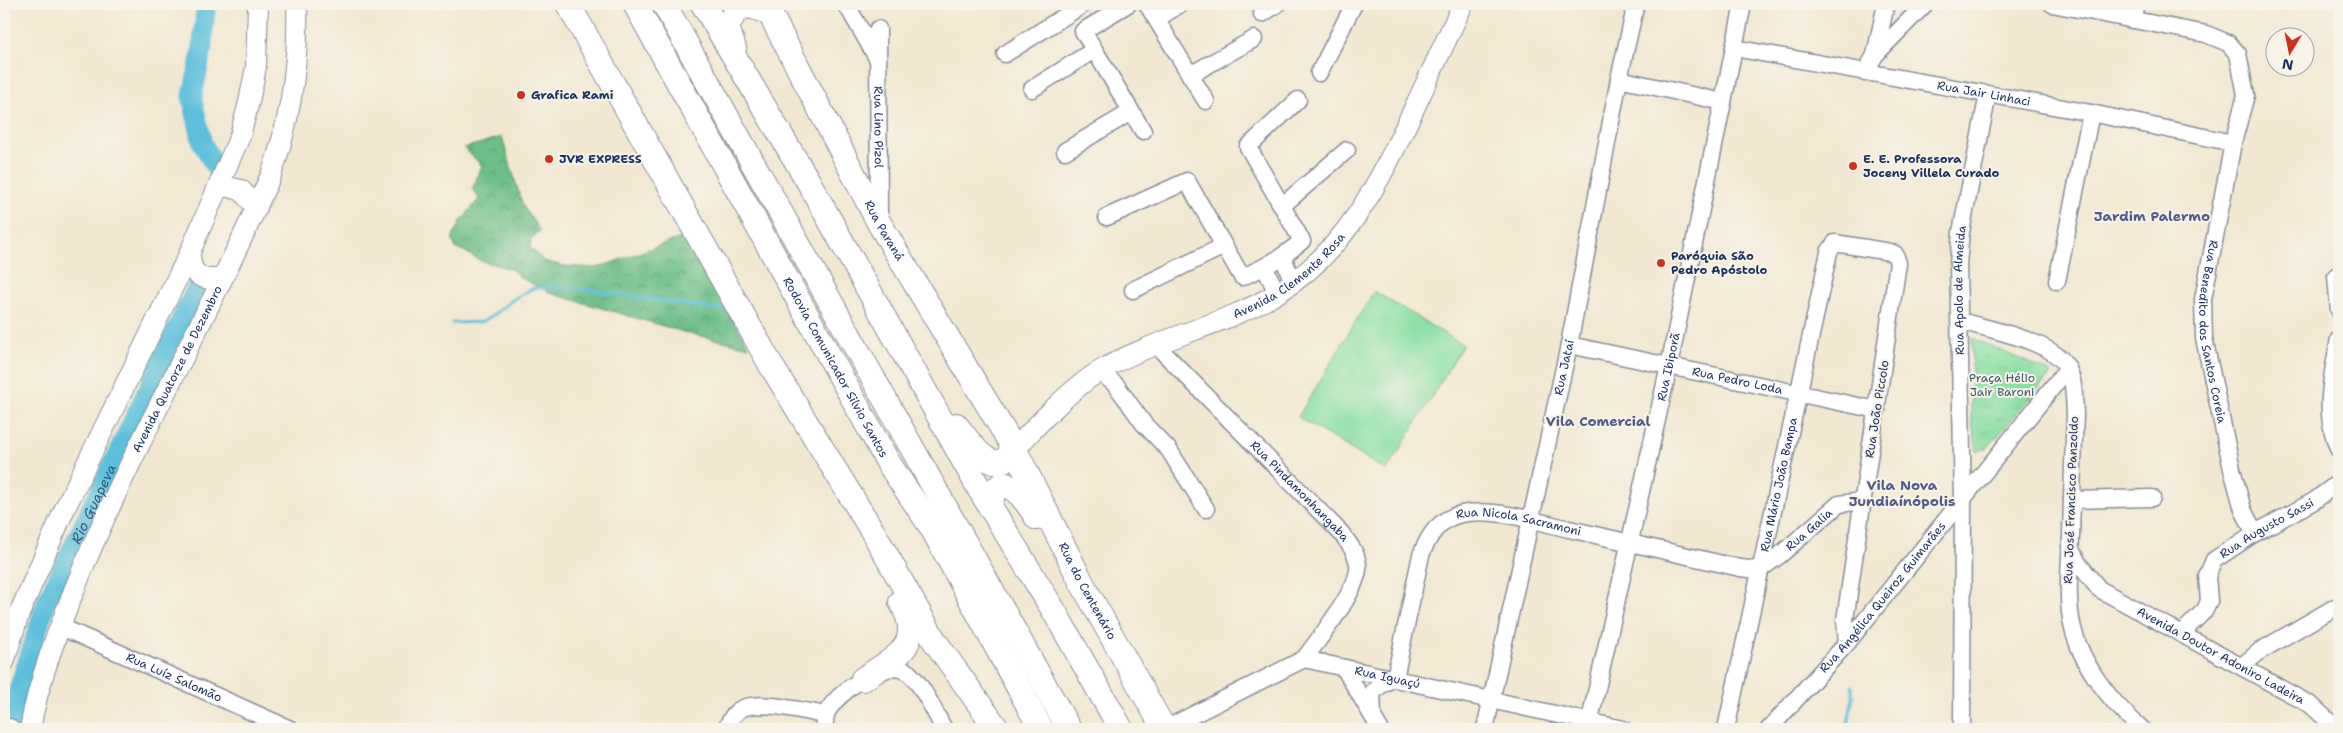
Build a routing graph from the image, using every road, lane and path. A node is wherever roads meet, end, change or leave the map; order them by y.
1 (258, 4) edge
2 (296, 4) edge
3 (568, 4) edge
4 (635, 4) edge
5 (664, 4) edge
6 (703, 4) edge
7 (723, 4) edge
8 (846, 4) edge
9 (1084, 4) edge
10 (1093, 4) edge
11 (1146, 4) edge
12 (1180, 4) edge
13 (1277, 4) edge
14 (1354, 4) edge
15 (1464, 4) edge
16 (1636, 4) edge
17 (1743, 4) edge
18 (1886, 4) edge
19 (1926, 4) edge
20 (2052, 4) edge
21 (2136, 4) edge
22 (1122, 5) edge
23 (768, 8) edge
24 (1262, 14) dead end
25 (1101, 19) junction
26 (1157, 19) junction
27 (2132, 20) junction
28 (726, 27) junction
29 (878, 29) dead end
30 (1254, 40) dead end
31 (1734, 48) junction
32 (1094, 50) junction
33 (1005, 54) dead end
34 (1875, 55) junction
35 (879, 61) junction
36 (744, 73) junction
37 (1318, 73) dead end
38 (1865, 74) junction
39 (1190, 75) junction
40 (1619, 79) junction
41 (1032, 89) dead end
42 (1988, 94) junction
43 (1298, 100) dead end
44 (1206, 101) dead end
45 (1722, 102) junction
46 (1131, 112) junction
47 (2090, 113) junction
48 (1142, 131) dead end
49 (2233, 143) junction
50 (1347, 150) dead end
51 (1065, 151) dead end
52 (219, 185) junction
53 (1283, 205) junction
54 (256, 208) junction
55 (1107, 217) dead end
56 (879, 223) junction
57 (1836, 243) joint
58 (1224, 246) junction
59 (190, 252) junction
60 (1283, 257) junction
61 (1265, 268) junction
62 (2336, 276) dead end
63 (222, 278) junction
64 (2057, 281) dead end
65 (1293, 282) junction
66 (1133, 290) dead end
67 (1277, 293) junction
68 (2339, 310) edge
69 (1960, 321) junction
70 (2339, 339) edge
71 (1156, 345) junction
72 (1569, 345) junction
73 (907, 357) junction
74 (1669, 366) junction
75 (2068, 368) junction
76 (1099, 371) junction
77 (1798, 394) junction
78 (1877, 410) junction
79 (1015, 450) junction
80 (2339, 450) edge
81 (2339, 482) edge
82 (2152, 498) dead end
83 (1963, 500) junction
84 (2072, 500) junction
85 (1863, 501) junction
86 (990, 506) junction
87 (1206, 509) dead end
88 (1529, 520) junction
89 (2255, 532) junction
90 (876, 537) junction
91 (1628, 543) junction
92 (2070, 547) junction
93 (1759, 570) junction
94 (1083, 585) junction
95 (2099, 589) junction
96 (2338, 606) edge
97 (2070, 614) junction
98 (60, 626) junction
99 (2181, 634) junction
100 (8, 639) edge
101 (1847, 643) junction
102 (1304, 659) junction
103 (4, 662) edge
104 (2242, 666) junction
105 (1344, 668) junction
106 (1394, 678) junction
107 (863, 679) junction
108 (1492, 700) junction
109 (825, 722) edge
110 (1377, 723) edge
111 (1588, 725) edge
112 (28, 728) edge
113 (4, 729) edge
114 (9, 729) edge
115 (290, 729) edge
116 (726, 729) edge
117 (944, 729) edge
118 (997, 729) edge
119 (1041, 729) edge
120 (1069, 729) edge
121 (1121, 729) edge
122 (1164, 729) edge
123 (1486, 729) edge
124 (1623, 729) edge
125 (1726, 729) edge
126 (1769, 729) edge
127 (1962, 729) edge
128 (2142, 729) edge
129 (2337, 729) edge

1 - 52 main road
2 - 54 main road, Avenida Quatorze de Dezembro
3 - 90 highway
4 - 119 highway, Rodovia Comunicador Silvio Santos
5 - 120 highway
6 - 36 highway
7 - 28 highway
8 - 35 street
9 - 33 street
10 - 25 street
11 - 26 street
12 - 26 street
13 - 24 street
14 - 37 street
15 - 65 main road, Avenida Clemente Rosa
16 - 40 street, Rua Jataí
17 - 31 street, Rua Ibiporã
18 - 34 street
19 - 34 street
20 - 27 street, Rua Benedito dos Santos Coreia
21 - 27 street
22 - 25 street
23 - 28 highway
23 - 56 highway, Rua Paraná
25 - 32 street
26 - 39 street
27 - 49 street, Rua Benedito dos Santos Coreia
28 - 36 highway
29 - 35 street, Rua Lino Pizol
30 - 39 street
31 - 38 street, Rua Jair Linhaci
31 - 45 street, Rua Ibiporã
32 - 41 street
32 - 46 street
34 - 38 street
35 - 56 street, Rua Lino Pizol
36 - 73 highway
38 - 42 street, Rua Jair Linhaci
39 - 44 street
40 - 45 street
40 - 72 street, Rua Jataí
42 - 47 street, Rua Jair Linhaci
42 - 69 street, Rua Apolo de Almeida
43 - 53 street
45 - 74 street, Rua Ibiporã
46 - 48 street
46 - 51 street
47 - 49 street, Rua Jair Linhaci
47 - 64 street
49 - 89 street, Rua Benedito dos Santos Coreia
50 - 53 street
52 - 54 main road
52 - 59 main road
53 - 60 street
54 - 63 main road, Avenida Quatorze de Dezembro
55 - 58 street
56 - 79 highway, Rua Paraná
57 - 77 street, Rua Mário João Bampa
57 - 78 street, Rua João Piccolo
58 - 61 street
58 - 66 street
59 - 63 main road
59 - 100 main road
60 - 61 street
60 - 65 street
61 - 67 street
62 - 68 street
63 - 98 main road, Avenida Quatorze de Dezembro
65 - 67 main road, Avenida Clemente Rosa
67 - 71 main road, Avenida Clemente Rosa
69 - 75 street
69 - 83 street, Rua Apolo de Almeida
70 - 80 street
71 - 76 main road, Avenida Clemente Rosa
71 - 102 street, Rua Pindamonhangaba
72 - 74 street, Rua Pedro Loda
72 - 88 street, Rua Jataí
73 - 79 highway
73 - 86 highway
74 - 77 street, Rua Pedro Loda
74 - 91 street, Rua Ibiporã
75 - 83 street, Rua Angélica Queiroz Guimarães
75 - 84 street, Rua José Francisco Panzoldo
76 - 79 main road, Avenida Clemente Rosa
76 - 87 street
77 - 78 street, Rua Pedro Loda
77 - 93 street, Rua Mário João Bampa
78 - 85 street, Rua João Piccolo
79 - 94 highway, Rua do Centenário
81 - 89 street, Rua Augusto Sassi
82 - 84 street
83 - 101 street, Rua Angélica Queiroz Guimarães
83 - 127 street, Rua Apolo de Almeida
84 - 92 street, Rua José Francisco Panzoldo
85 - 93 street, Rua Galia
85 - 101 street, Rua João Piccolo
86 - 94 highway
86 - 121 highway
88 - 91 street, Rua Nicola Sacramoni
88 - 106 street, Rua Nicola Sacramoni
88 - 108 street, Rua Jataí
89 - 99 street, Rua Augusto Sassi
90 - 107 highway
90 - 118 highway
91 - 93 street, Rua Nicola Sacramoni
91 - 111 street, Rua Ibiporã
92 - 95 street, Avenida Doutor Adoniro Ladeira
92 - 97 street, Rua José Francisco Panzoldo
93 - 125 street, Rua Mário João Bampa
94 - 122 highway, Rua do Centenário
95 - 97 street
95 - 99 street, Avenida Doutor Adoniro Ladeira
96 - 104 street
97 - 128 street, Rua José Francisco Panzoldo
98 - 112 main road, Avenida Quatorze de Dezembro
98 - 115 street, Rua Luíz Salomão
99 - 104 street, Avenida Doutor Adoniro Ladeira
100 - 103 main road
101 - 126 street, Rua Angélica Queiroz Guimarães
102 - 105 street, Rua Iguaçú
102 - 122 street
104 - 129 street, Avenida Doutor Adoniro Ladeira
105 - 106 street, Rua Iguaçú
105 - 110 street
106 - 108 street, Rua Iguaçú
106 - 110 street
107 - 109 street
107 - 117 street
108 - 111 street, Rua Iguaçú
108 - 123 street, Rua Jataí
109 - 116 street
111 - 124 street, Rua Iguaçú
113 - 114 main road

